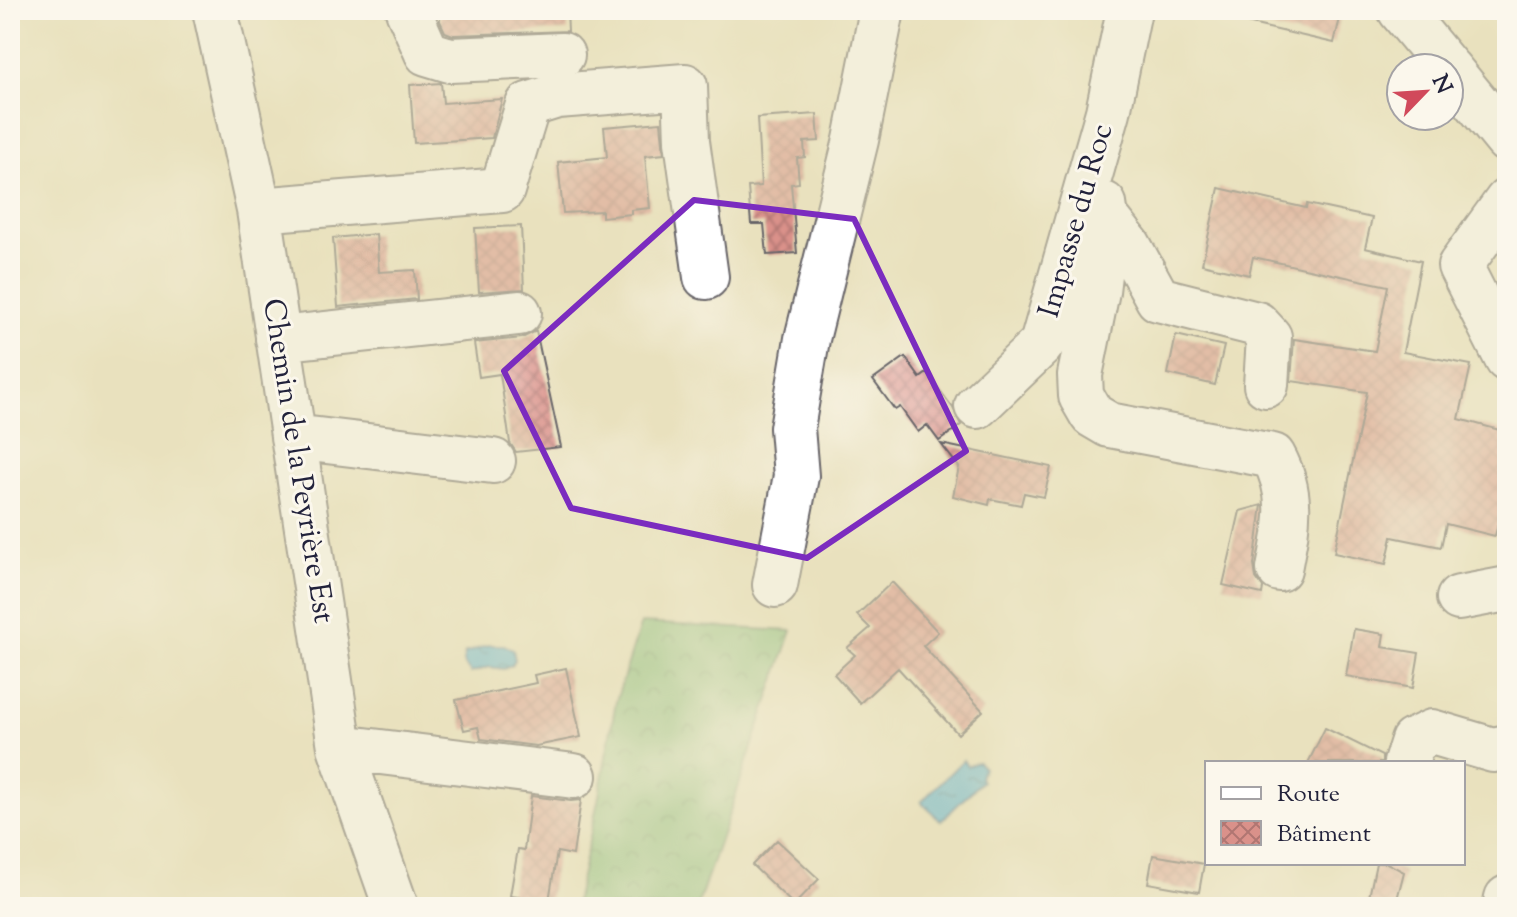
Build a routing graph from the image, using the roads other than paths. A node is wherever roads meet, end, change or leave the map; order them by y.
1 (215, 10) edge
2 (408, 10) edge
3 (882, 10) edge
4 (1129, 10) edge
5 (1400, 10) edge
6 (1434, 52) edge
7 (562, 55) dead end
8 (1465, 89) edge
9 (1507, 140) edge
10 (1095, 159) junction
11 (1507, 201) edge
12 (259, 210) junction
13 (1106, 217) junction
14 (706, 277) dead end
15 (519, 313) dead end
16 (278, 339) junction
17 (1507, 359) edge
18 (1266, 385) dead end
19 (977, 406) dead end
20 (293, 437) junction
21 (493, 461) dead end
22 (1279, 569) dead end
23 (775, 585) dead end
24 (1507, 589) edge
25 (1459, 598) dead end
26 (340, 747) junction
27 (1507, 747) edge
28 (1407, 761) edge
29 (574, 776) dead end
30 (1507, 898) edge
31 (396, 907) edge
32 (1505, 907) edge

1 - 12 street, Chemin de la Peyrière Est
2 - 7 street
3 - 23 street
4 - 10 street, Impasse du Roc
5 - 6 street
8 - 9 street
10 - 13 street
10 - 19 street, Impasse du Roc
11 - 17 street
12 - 14 street
12 - 16 street, Chemin de la Peyrière Est
13 - 18 street
13 - 22 street
15 - 16 street
16 - 20 street, Chemin de la Peyrière Est
20 - 21 street
20 - 26 street, Chemin de la Peyrière Est
24 - 25 street
26 - 29 street
26 - 31 street, Chemin de la Peyrière Est
27 - 28 street
30 - 32 street

